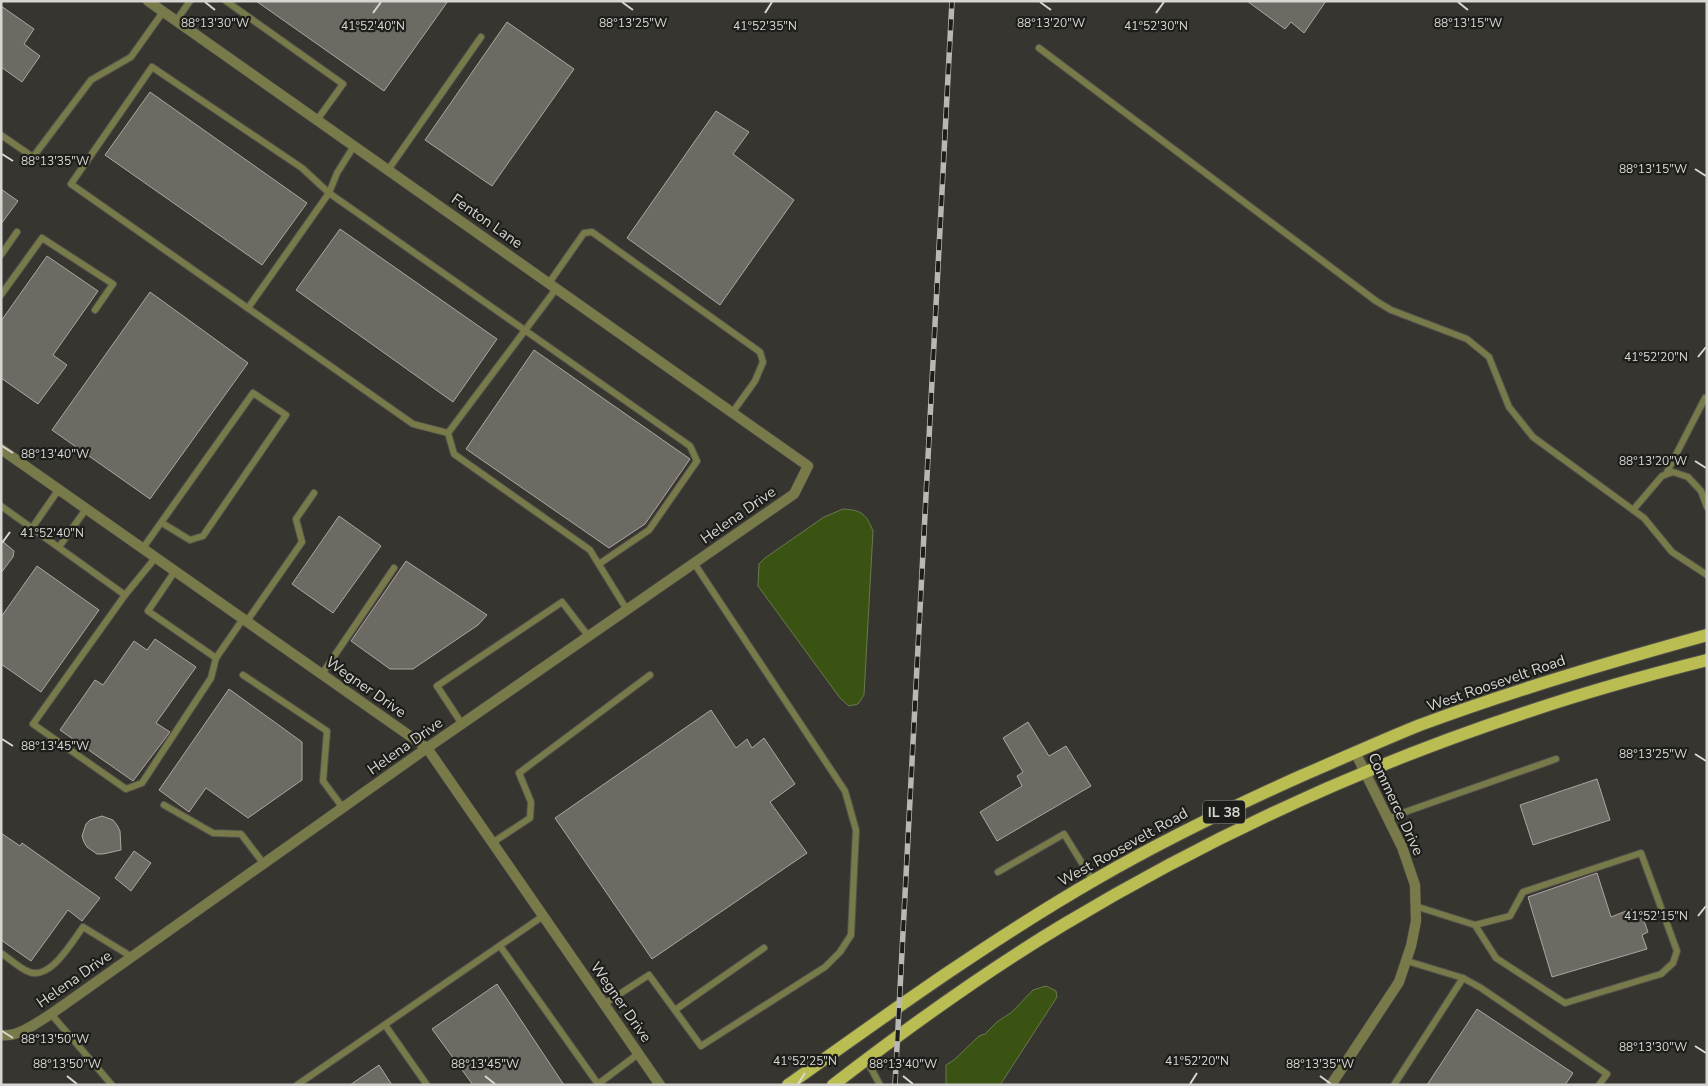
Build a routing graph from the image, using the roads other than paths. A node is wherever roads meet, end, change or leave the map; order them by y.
1 (148, 1) edge
2 (190, 1) edge
3 (226, 1) edge
4 (163, 12) junction
5 (176, 21) junction
6 (481, 37) dead end
7 (1039, 48) dead end
8 (317, 120) junction
9 (1, 136) edge
10 (354, 146) junction
11 (388, 170) junction
12 (329, 192) junction
13 (17, 232) dead end
14 (1, 255) edge
15 (552, 286) junction
16 (1, 296) edge
17 (248, 308) junction
18 (96, 310) dead end
19 (525, 329) junction
20 (1705, 398) dead end
21 (732, 413) junction
22 (448, 433) junction
23 (1, 449) edge
24 (808, 466) joint
25 (1666, 474) junction
26 (59, 489) junction
27 (314, 493) dead end
28 (1, 506) edge
29 (1707, 507) edge
30 (86, 509) junction
31 (1633, 510) junction
32 (162, 523) junction
33 (32, 528) junction
34 (58, 547) junction
35 (143, 548) junction
36 (156, 557) junction
37 (599, 564) junction
38 (694, 564) junction
39 (394, 568) dead end
40 (175, 571) junction
41 (1707, 576) edge
42 (126, 595) junction
43 (627, 610) junction
44 (245, 620) junction
45 (1707, 635) edge
46 (589, 637) junction
47 (216, 658) junction
48 (1707, 660) edge
49 (322, 674) junction
50 (243, 675) dead end
51 (650, 675) dead end
52 (462, 724) junction
53 (427, 748) junction
54 (1355, 752) junction
55 (1556, 759) dead end
56 (1365, 773) junction
57 (164, 805) dead end
58 (343, 808) junction
59 (1388, 818) junction
60 (492, 842) junction
61 (264, 864) junction
62 (998, 872) dead end
63 (1092, 881) junction
64 (1415, 906) junction
65 (543, 916) junction
66 (1475, 925) junction
67 (500, 946) junction
68 (764, 948) dead end
69 (1, 953) edge
70 (132, 957) junction
71 (1407, 961) junction
72 (1463, 978) junction
73 (604, 1004) junction
74 (675, 1010) junction
75 (51, 1014) junction
76 (385, 1025) junction
77 (3, 1035) edge
78 (638, 1054) junction
79 (866, 1059) junction
80 (112, 1085) edge
81 (298, 1085) edge
82 (427, 1085) edge
83 (598, 1085) edge
84 (660, 1085) edge
85 (788, 1085) edge
86 (833, 1085) edge
87 (880, 1085) edge
88 (1330, 1085) edge
89 (1394, 1085) edge
90 (1599, 1085) edge

1 - 4 street, Fenton Lane
2 - 5 lane
3 - 8 lane
4 - 5 street, Fenton Lane
4 - 9 lane
5 - 8 street, Fenton Lane
6 - 11 lane
7 - 31 lane
8 - 10 street, Fenton Lane
10 - 11 street, Fenton Lane
10 - 12 lane
11 - 15 street, Fenton Lane
12 - 17 lane
12 - 17 lane
12 - 19 lane
13 - 14 lane
15 - 19 lane
15 - 21 street, Fenton Lane
15 - 21 lane
16 - 18 lane
17 - 22 lane
19 - 22 lane
19 - 37 lane
20 - 25 lane
21 - 24 street, Fenton Lane
22 - 37 lane
23 - 26 street, Wegner Drive
24 - 38 street, Helena Drive
25 - 29 lane
25 - 31 lane
26 - 30 street, Wegner Drive
26 - 33 lane
27 - 44 lane
28 - 33 lane
30 - 34 lane
30 - 35 street, Wegner Drive
31 - 41 lane
32 - 32 lane
32 - 35 lane
33 - 34 lane
34 - 42 lane
35 - 36 street, Wegner Drive
36 - 40 street, Wegner Drive
36 - 42 lane
37 - 43 lane
38 - 43 street, Helena Drive
38 - 74 lane
39 - 49 lane
40 - 44 street, Wegner Drive
40 - 47 lane
42 - 47 lane
43 - 46 street, Helena Drive
44 - 47 lane
44 - 49 street, Wegner Drive
45 - 54 main road, West Roosevelt Road / IL 38
46 - 52 street, Helena Drive
46 - 52 lane
48 - 56 main road, IL 38
49 - 53 street, Wegner Drive
50 - 58 lane
51 - 60 lane
52 - 53 street, Helena Drive
53 - 58 street, Helena Drive
53 - 60 street, Wegner Drive
54 - 56 street, Commerce Drive
54 - 63 main road, West Roosevelt Road / IL 38
55 - 59 lane
56 - 59 street, Commerce Drive
56 - 79 main road, IL 38
57 - 61 lane
58 - 61 street, Helena Drive
59 - 64 street, Commerce Drive
60 - 65 street, Wegner Drive
61 - 70 street, Helena Drive
62 - 63 lane
63 - 85 main road, West Roosevelt Road / IL 38
64 - 66 lane
64 - 71 street, Commerce Drive
65 - 67 lane
65 - 73 street, Wegner Drive
66 - 66 lane
67 - 76 lane
67 - 83 lane
68 - 74 lane
69 - 70 lane
70 - 75 street, Helena Drive
71 - 72 lane
71 - 88 street, Commerce Drive
72 - 89 lane
72 - 90 lane
73 - 74 lane
73 - 78 street, Wegner Drive
75 - 77 street, Helena Drive
75 - 80 lane
76 - 81 lane
76 - 82 lane
78 - 83 lane
78 - 84 street, Wegner Drive
79 - 86 main road, IL 38
79 - 87 lane

